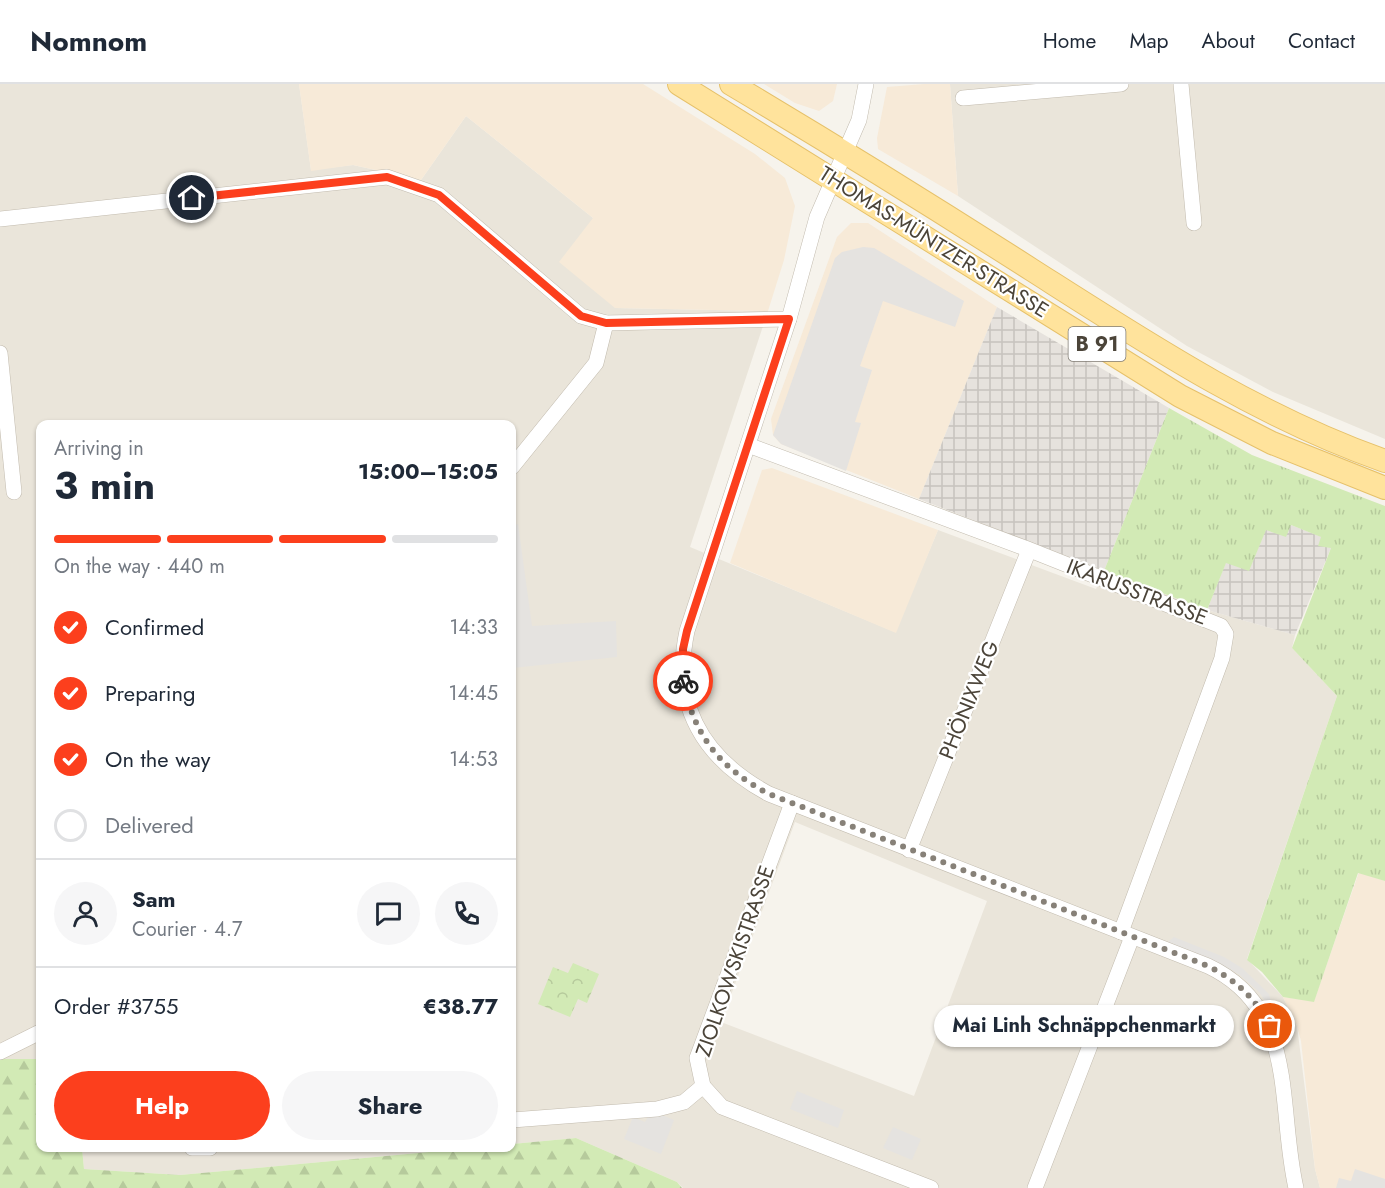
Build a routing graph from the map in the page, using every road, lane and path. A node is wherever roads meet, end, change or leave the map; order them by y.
1 (679, 84) edge
2 (731, 84) edge
3 (866, 84) edge
4 (1121, 84) edge
5 (1181, 84) edge
6 (963, 98) dead end
7 (845, 152) junction
8 (832, 179) junction
9 (0, 219) edge
10 (1194, 223) dead end
11 (789, 319) junction
12 (606, 323) junction
13 (0, 361) edge
14 (748, 445) junction
15 (1381, 459) edge
16 (516, 462) edge
17 (1379, 486) edge
18 (14, 492) dead end
19 (1029, 550) junction
20 (792, 803) junction
21 (909, 850) junction
22 (1126, 935) junction
23 (36, 1034) edge
24 (0, 1052) edge
25 (703, 1086) junction
26 (516, 1120) edge
27 (931, 1188) edge
28 (1035, 1188) edge
29 (1296, 1188) edge

1 - 8 main road, THOMAS-MÜNTZER-STRASSE / B 91
2 - 7 main road, THOMAS-MÜNTZER-STRASSE / B 91
3 - 7 street
4 - 6 street
5 - 10 street
7 - 8 street
7 - 15 main road, THOMAS-MÜNTZER-STRASSE / B 91
8 - 11 street
8 - 17 main road, THOMAS-MÜNTZER-STRASSE / B 91
9 - 12 street
11 - 12 street
11 - 14 street
12 - 16 street
13 - 18 street
14 - 19 street, IKARUSSTRASSE
14 - 20 street
19 - 21 street, PHÖNIXWEG
19 - 22 street, IKARUSSTRASSE
20 - 21 street
20 - 25 street, ZIOLKOWSKISTRASSE
21 - 22 street
22 - 28 street
22 - 29 street
23 - 24 street
25 - 26 street
25 - 27 street, ZIOLKOWSKISTRASSE

